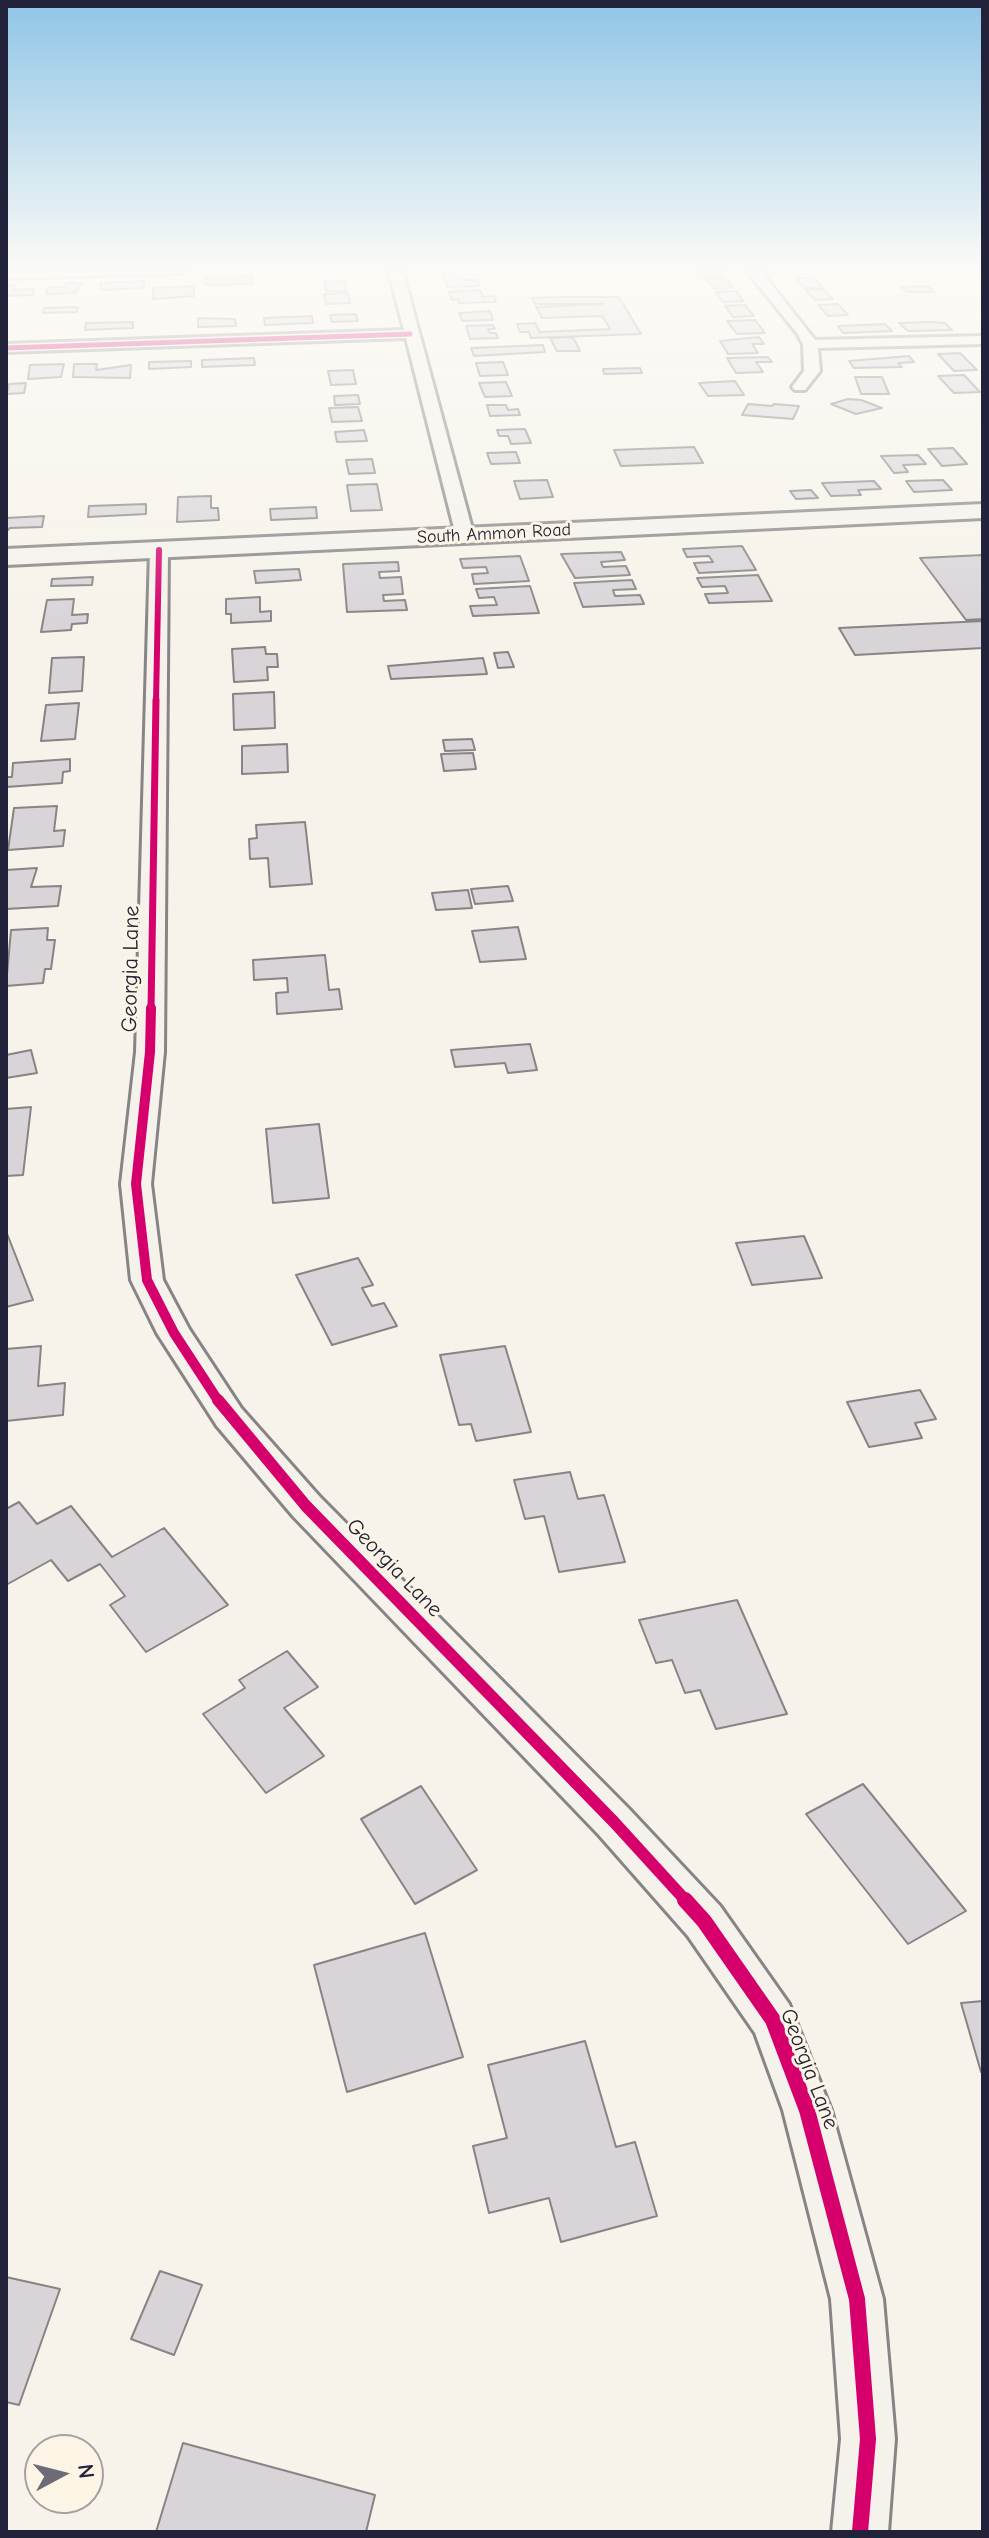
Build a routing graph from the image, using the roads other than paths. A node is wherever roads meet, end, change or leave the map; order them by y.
1 (425, 387) edge
2 (983, 511) edge
3 (465, 536) junction
4 (159, 550) junction
5 (6, 557) edge
6 (860, 2532) edge

1 - 3 street
2 - 3 main road, South Ammon Road
3 - 4 main road, South Ammon Road
4 - 5 main road, South Ammon Road
4 - 6 street, Georgia Lane

